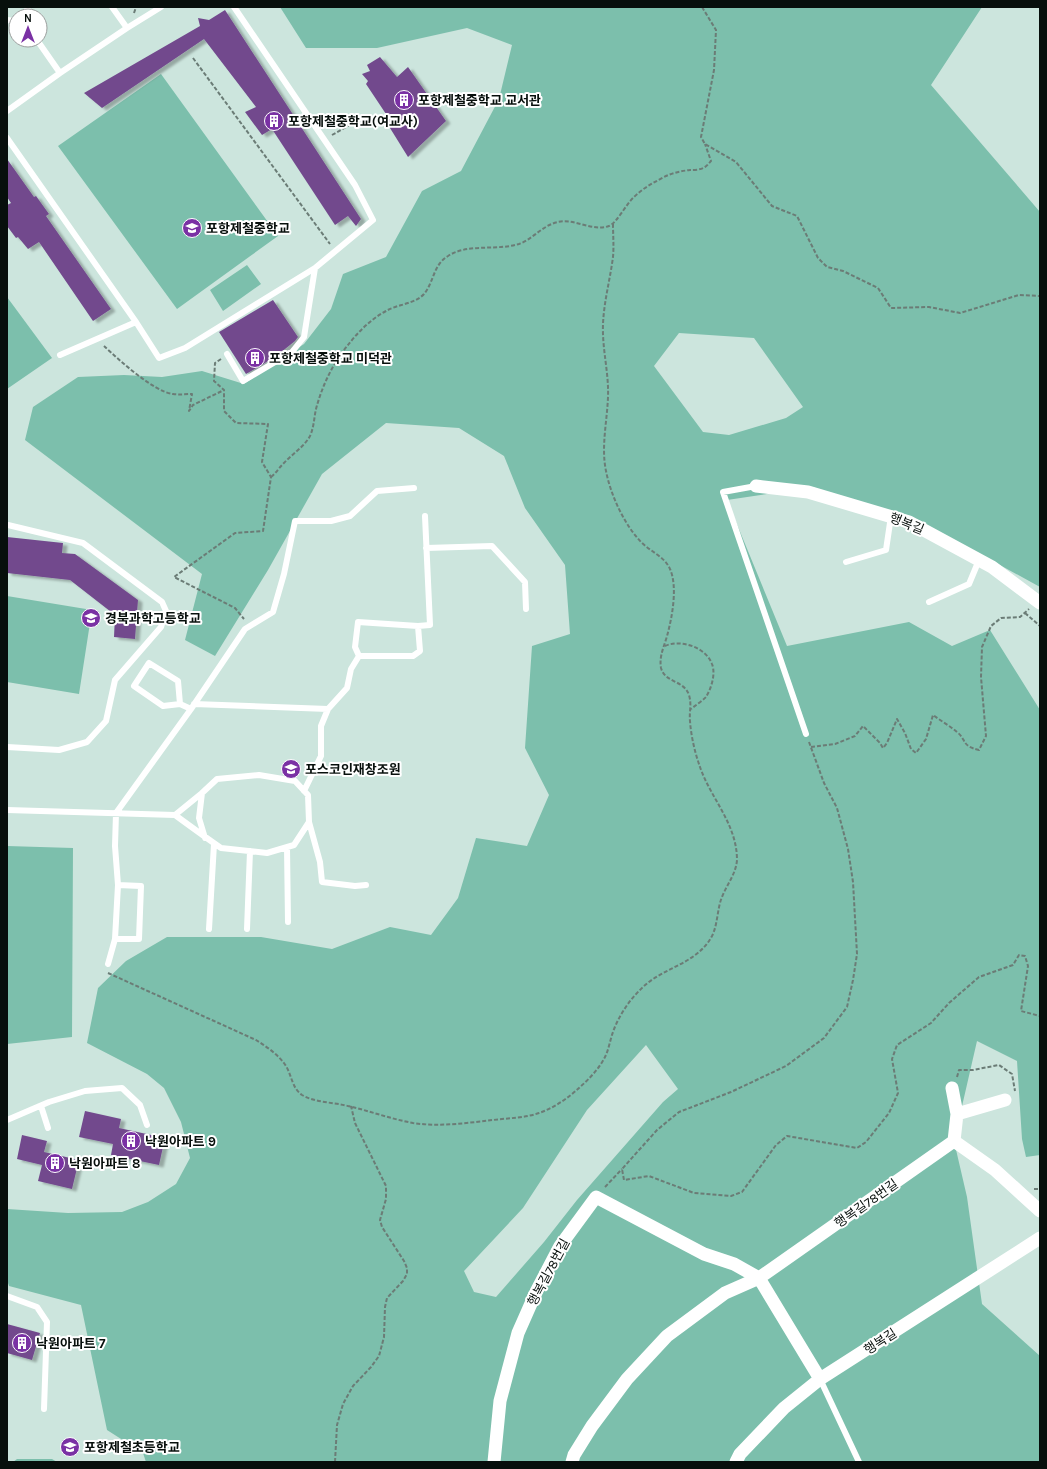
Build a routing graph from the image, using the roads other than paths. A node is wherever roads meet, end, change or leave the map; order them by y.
1 (112, 7) edge
2 (161, 7) edge
3 (234, 7) edge
4 (126, 28) junction
5 (43, 48) edge
6 (60, 73) junction
7 (7, 111) edge
8 (7, 138) edge
9 (315, 268) junction
10 (136, 322) junction
11 (60, 354) dead end
12 (227, 354) road end
13 (756, 486) joint
14 (414, 488) dead end
15 (425, 516) dead end
16 (891, 516) junction
17 (8, 526) dead end
18 (426, 548) junction
19 (979, 560) junction
20 (846, 562) dead end
21 (929, 602) dead end
22 (1040, 602) edge
23 (526, 609) dead end
24 (418, 626) junction
25 (359, 656) junction
26 (180, 704) junction
27 (192, 706) junction
28 (328, 709) junction
29 (806, 734) dead end
30 (7, 747) edge
31 (304, 791) junction
32 (202, 793) junction
33 (7, 810) edge
34 (116, 813) junction
35 (175, 815) junction
36 (309, 822) junction
37 (205, 838) junction
38 (214, 844) junction
39 (287, 847) junction
40 (250, 851) junction
41 (118, 884) junction
42 (366, 885) dead end
43 (288, 922) dead end
44 (209, 929) dead end
45 (247, 929) dead end
46 (115, 939) junction
47 (108, 964) road end
48 (952, 1088) road end
49 (1005, 1100) road end
50 (41, 1106) junction
51 (956, 1114) junction
52 (7, 1120) edge
53 (147, 1124) dead end
54 (48, 1128) dead end
55 (954, 1141) junction
56 (1040, 1211) edge
57 (1040, 1238) edge
58 (759, 1278) junction
59 (7, 1296) edge
60 (820, 1379) junction
61 (44, 1409) dead end
62 (494, 1462) edge
63 (572, 1462) edge
64 (736, 1462) edge
65 (859, 1462) edge

1 - 4 lane
2 - 4 lane
3 - 9 lane
4 - 6 lane
5 - 6 lane
6 - 7 lane
8 - 10 lane
9 - 10 lane
9 - 12 lane
10 - 11 lane
13 - 16 street, 행복길
13 - 29 lane
14 - 27 lane
15 - 18 lane
16 - 19 street, 행복길
16 - 20 lane
17 - 30 lane
18 - 23 lane
18 - 24 lane
19 - 21 lane
19 - 22 street, 행복길
24 - 25 lane
24 - 25 lane
25 - 28 lane
26 - 26 lane
26 - 27 lane
27 - 28 lane
27 - 34 lane
28 - 31 lane
31 - 32 lane
31 - 36 lane
32 - 35 lane
32 - 37 lane
33 - 34 lane
34 - 35 lane
34 - 41 lane
35 - 37 lane
36 - 39 lane
36 - 42 lane
37 - 38 lane
38 - 40 lane
38 - 44 lane
39 - 40 lane
39 - 43 lane
40 - 45 lane
41 - 46 lane
41 - 46 lane
46 - 47 lane
48 - 51 street
49 - 51 street
50 - 52 lane
50 - 53 lane
50 - 54 lane
51 - 55 street
55 - 56 street
55 - 58 street, 행복길78번길
57 - 60 street, 행복길
58 - 60 street
58 - 62 street, 행복길78번길
58 - 63 street, 행복길78번길
59 - 61 lane
60 - 64 street, 행복길
60 - 65 lane

